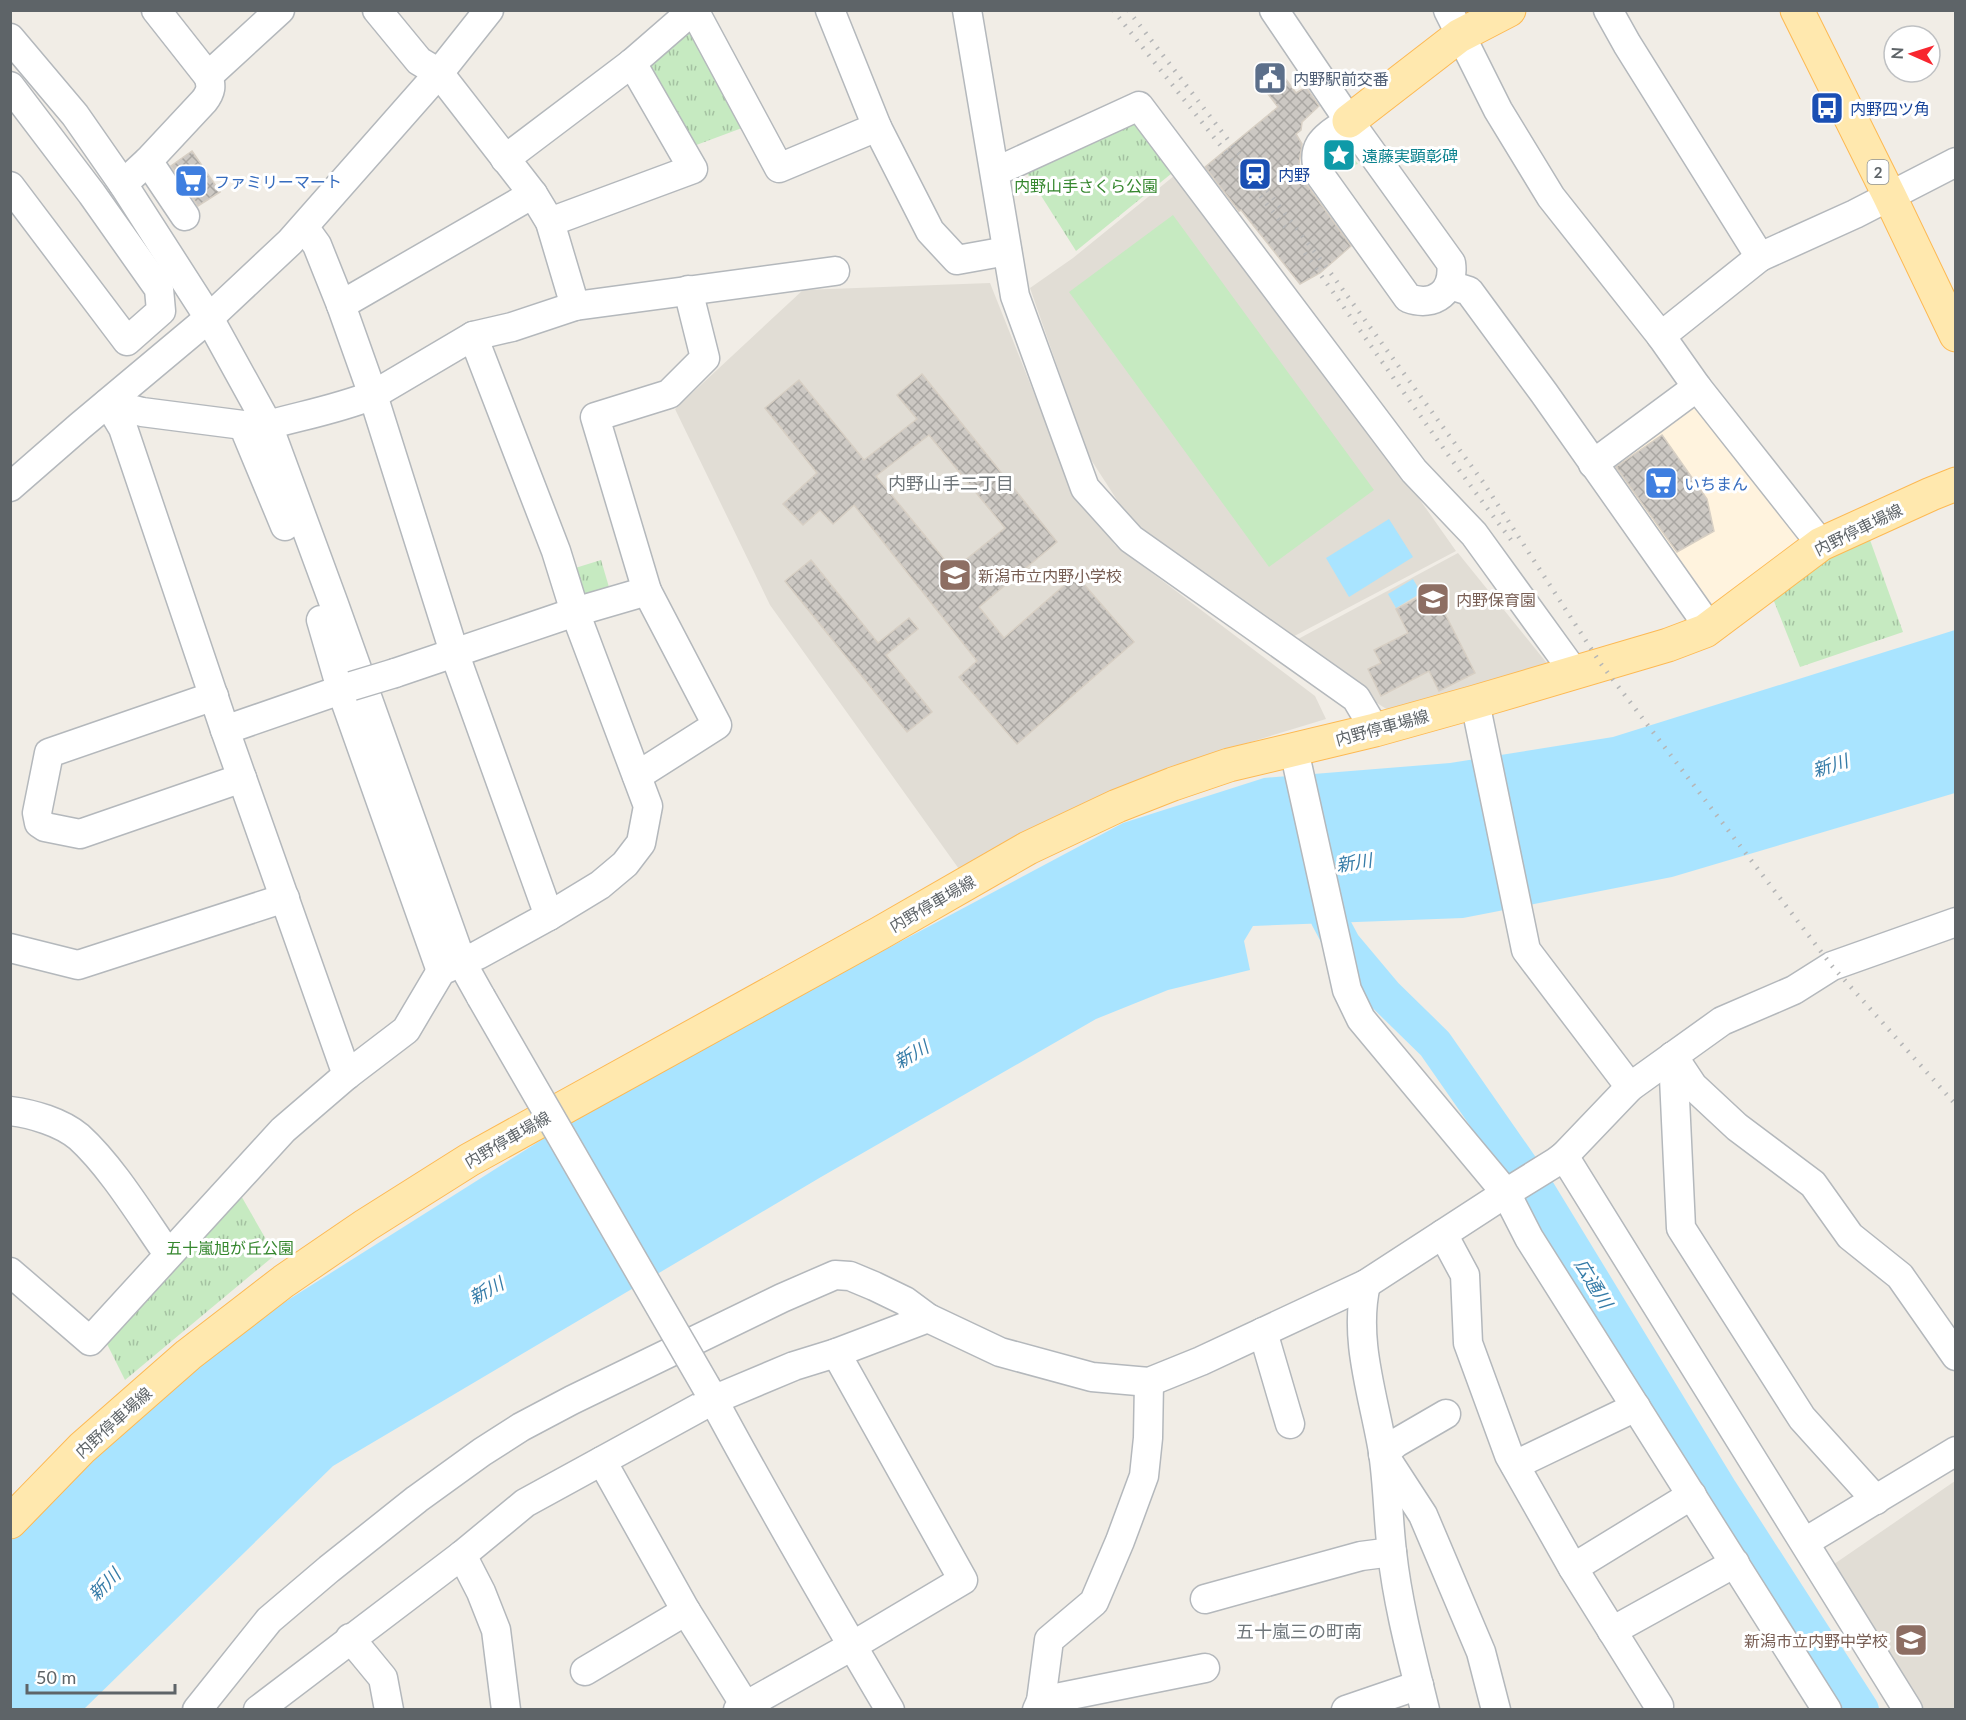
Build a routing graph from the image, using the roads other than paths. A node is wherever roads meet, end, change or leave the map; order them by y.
1 (156, 10) edge
2 (279, 10) edge
3 (377, 10) edge
4 (489, 10) edge
5 (693, 10) edge
6 (830, 10) edge
7 (967, 10) edge
8 (1274, 10) edge
9 (1509, 10) edge
10 (1608, 10) edge
11 (1797, 10) edge
12 (1454, 23) edge
13 (10, 38) edge
14 (632, 63) junction
15 (439, 74) junction
16 (208, 76) junction
17 (10, 86) edge
18 (1349, 121) junction
19 (878, 127) junction
20 (506, 159) junction
21 (148, 161) junction
22 (1956, 162) edge
23 (994, 172) junction
24 (123, 184) junction
25 (10, 186) edge
26 (533, 194) junction
27 (1889, 195) junction
28 (550, 222) junction
29 (304, 227) junction
30 (178, 232) junction
31 (1007, 251) junction
32 (1760, 257) junction
33 (835, 271) dead end
34 (1450, 285) junction
35 (688, 290) junction
36 (1948, 302) edge
37 (341, 305) junction
38 (575, 306) junction
39 (209, 318) junction
40 (1956, 335) edge
41 (473, 336) junction
42 (1660, 336) junction
43 (1697, 387) junction
44 (373, 395) junction
45 (108, 403) junction
46 (256, 425) junction
47 (1593, 464) junction
48 (1956, 484) edge
49 (10, 488) edge
50 (1821, 544) junction
51 (647, 591) junction
52 (575, 612) junction
53 (1705, 631) junction
54 (454, 652) junction
55 (1574, 672) junction
56 (347, 688) junction
57 (213, 696) junction
58 (1475, 702) junction
59 (225, 730) junction
60 (1375, 730) junction
61 (1294, 750) junction
62 (637, 777) junction
63 (242, 778) junction
64 (285, 898) junction
65 (549, 916) junction
66 (1956, 922) edge
67 (10, 948) edge
68 (451, 967) junction
69 (1673, 1056) junction
70 (347, 1075) junction
71 (1630, 1088) junction
72 (10, 1111) edge
73 (1560, 1159) junction
74 (1509, 1190) junction
75 (1443, 1234) junction
76 (168, 1254) junction
77 (10, 1272) edge
78 (1366, 1284) junction
79 (928, 1318) junction
80 (1263, 1332) junction
81 (836, 1353) junction
82 (1956, 1356) edge
83 (1149, 1382) junction
84 (710, 1394) junction
85 (1636, 1407) junction
86 (1446, 1414) dead end
87 (1290, 1424) dead end
88 (1956, 1451) edge
89 (1383, 1454) junction
90 (602, 1461) junction
91 (1515, 1465) junction
92 (1692, 1495) junction
93 (1875, 1500) junction
94 (10, 1522) edge
95 (1805, 1542) junction
96 (1392, 1552) junction
97 (462, 1555) junction
98 (1735, 1563) junction
99 (1573, 1568) junction
100 (1205, 1599) dead end
101 (686, 1611) junction
102 (1612, 1631) junction
103 (350, 1638) junction
104 (852, 1646) junction
105 (1205, 1668) dead end
106 (585, 1671) dead end
107 (1422, 1697) edge
108 (1039, 1705) edge
109 (1659, 1706) dead end
110 (744, 1708) edge
111 (197, 1710) edge
112 (258, 1710) edge
113 (388, 1710) edge
114 (506, 1710) edge
115 (890, 1710) edge
116 (1346, 1710) edge
117 (1496, 1710) edge
118 (1827, 1710) edge
119 (1908, 1710) edge

1 - 16 street
2 - 16 street
3 - 15 street
4 - 15 street
5 - 14 street
5 - 19 street
6 - 19 street
7 - 23 street
8 - 18 street
9 - 12 main road
10 - 32 street
11 - 27 main road, 2
12 - 18 main road
12 - 42 street
13 - 24 street
14 - 20 street
14 - 28 street
15 - 20 street
15 - 29 street
16 - 21 street
17 - 25 street
18 - 34 street
18 - 34 street
19 - 31 street
20 - 26 street
21 - 24 street
21 - 30 street
22 - 27 street
23 - 31 street
23 - 55 street
24 - 30 street
26 - 28 street
26 - 37 street
27 - 32 street
27 - 36 main road, 2
28 - 38 street
29 - 37 street
29 - 39 street
30 - 39 street
31 - 60 street
32 - 42 street
33 - 35 street
34 - 47 street
35 - 38 street
35 - 51 street
36 - 40 main road, 2
37 - 44 street
38 - 41 street
39 - 45 street
39 - 46 street
41 - 44 street
41 - 52 street
42 - 43 street
43 - 47 street
43 - 50 street
44 - 46 street
44 - 54 street
45 - 46 street
45 - 49 street
45 - 57 street
46 - 56 street
46 - 68 street
47 - 53 street
48 - 50 main road, 内野停車場線
50 - 53 main road, 内野停車場線
51 - 52 street
51 - 62 street
52 - 54 street
52 - 62 street
53 - 55 main road, 内野停車場線
54 - 56 street, bridge
54 - 65 street
55 - 58 main road, 内野停車場線
56 - 59 street
56 - 68 street
57 - 59 street
57 - 63 street
58 - 60 main road, 内野停車場線
58 - 71 street
59 - 63 street
60 - 61 main road, 内野停車場線
61 - 74 street
61 - 94 main road, 内野停車場線
62 - 65 street
63 - 64 street
64 - 67 street
64 - 70 street
65 - 68 street
66 - 69 street
68 - 70 street
68 - 84 street, bridge
69 - 71 street
69 - 82 street
69 - 93 street
70 - 76 street
71 - 73 street
72 - 76 street
73 - 74 street
73 - 95 street
74 - 75 street
74 - 85 street
75 - 78 street
75 - 91 street
76 - 77 street
78 - 80 street
78 - 89 street
79 - 81 street
79 - 83 street
79 - 111 street
80 - 83 street
80 - 87 street
81 - 84 street
81 - 104 street
83 - 108 street
84 - 90 street
84 - 104 street
85 - 91 street
85 - 92 street
86 - 89 street
88 - 93 street
89 - 96 street
89 - 117 street
90 - 97 street
90 - 101 street
91 - 99 street
92 - 98 street
92 - 99 street
93 - 95 street
95 - 119 street
96 - 100 street
96 - 107 street
97 - 103 street
97 - 114 street
98 - 102 street
98 - 118 street
99 - 102 street
101 - 106 street
101 - 110 street
102 - 109 street
103 - 112 street
103 - 113 street
104 - 110 street
104 - 115 street
105 - 108 street
107 - 116 street

